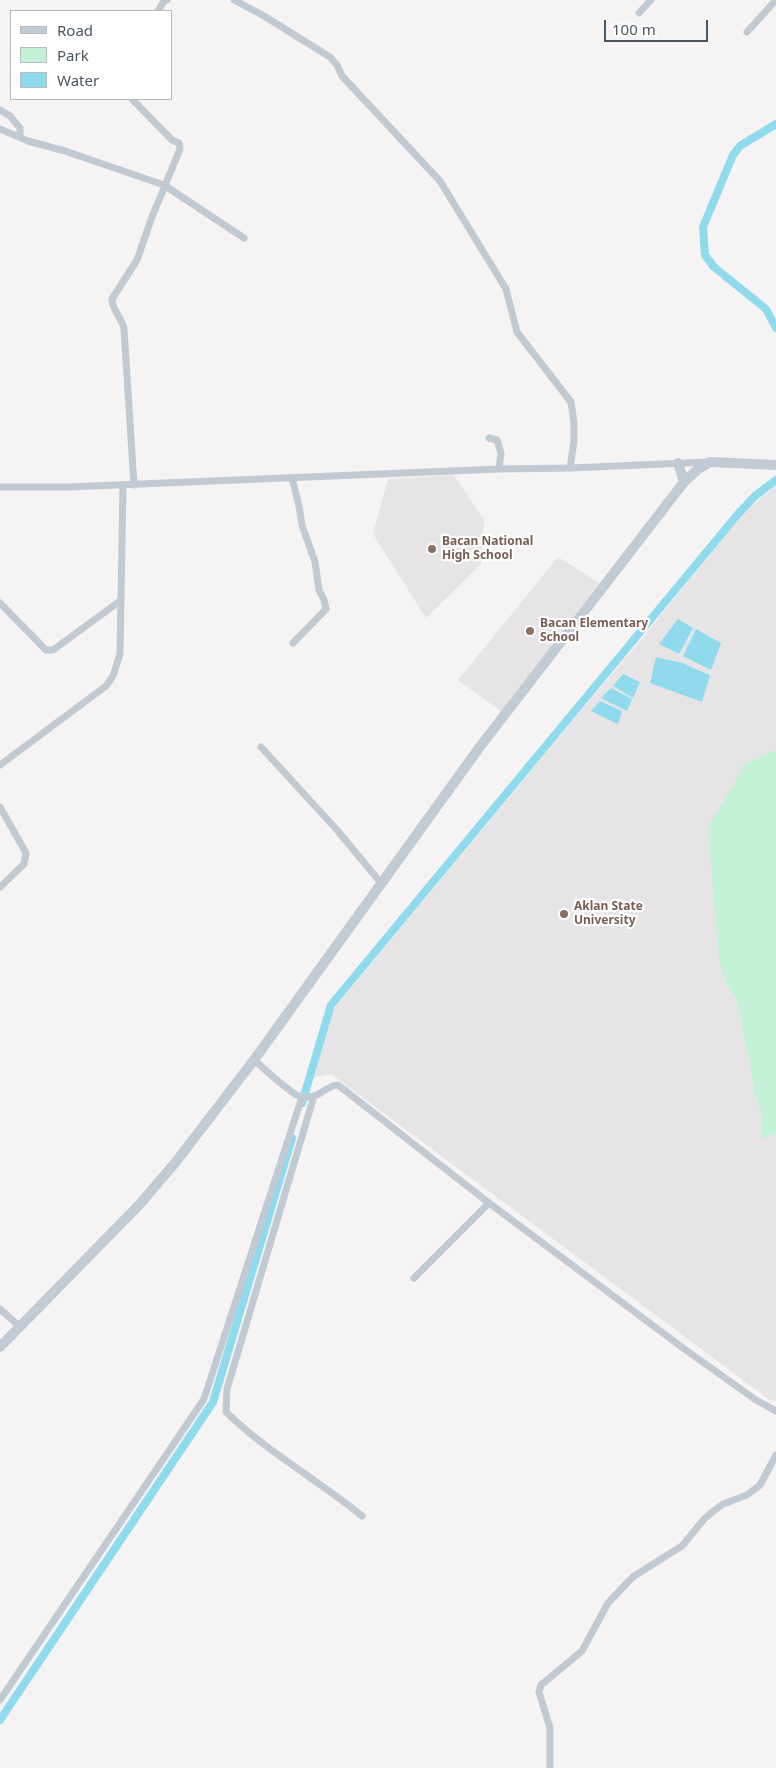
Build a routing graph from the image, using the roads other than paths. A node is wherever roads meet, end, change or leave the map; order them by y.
1 (166, 0) edge
2 (234, 0) edge
3 (651, 0) edge
4 (775, 0) edge
5 (159, 10) edge
6 (639, 13) dead end
7 (747, 32) dead end
8 (133, 100) edge
9 (0, 110) edge
10 (0, 129) edge
11 (20, 137) junction
12 (164, 185) junction
13 (244, 238) dead end
14 (489, 438) dead end
15 (710, 462) junction
16 (678, 463) junction
17 (776, 465) edge
18 (570, 468) junction
19 (500, 469) junction
20 (292, 478) junction
21 (684, 482) junction
22 (123, 485) junction
23 (134, 485) junction
24 (0, 488) edge
25 (120, 601) junction
26 (0, 603) edge
27 (293, 643) dead end
28 (261, 747) dead end
29 (0, 765) edge
30 (0, 807) edge
31 (381, 883) junction
32 (0, 887) edge
33 (254, 1060) junction
34 (306, 1097) junction
35 (489, 1203) junction
36 (414, 1278) dead end
37 (0, 1309) edge
38 (19, 1326) junction
39 (0, 1347) edge
40 (776, 1411) edge
41 (776, 1455) edge
42 (362, 1516) dead end
43 (0, 1700) edge
44 (550, 1768) edge

1 - 5 street
2 - 18 street
3 - 6 street
4 - 7 street
8 - 12 street
9 - 11 street
10 - 11 street
11 - 12 street
12 - 13 street
12 - 23 street
14 - 19 street
15 - 16 street
15 - 17 main road
15 - 21 main road
16 - 18 street
16 - 21 main road
18 - 19 street
19 - 20 street
20 - 23 street
20 - 27 street
21 - 31 main road
22 - 23 street
22 - 24 street
22 - 25 street
25 - 26 street
25 - 29 street
28 - 31 street
30 - 32 street
31 - 33 main road
33 - 34 street
33 - 38 main road
34 - 35 street
34 - 42 street
34 - 43 street
35 - 36 street
35 - 40 street
37 - 38 street
38 - 39 main road
41 - 44 street

